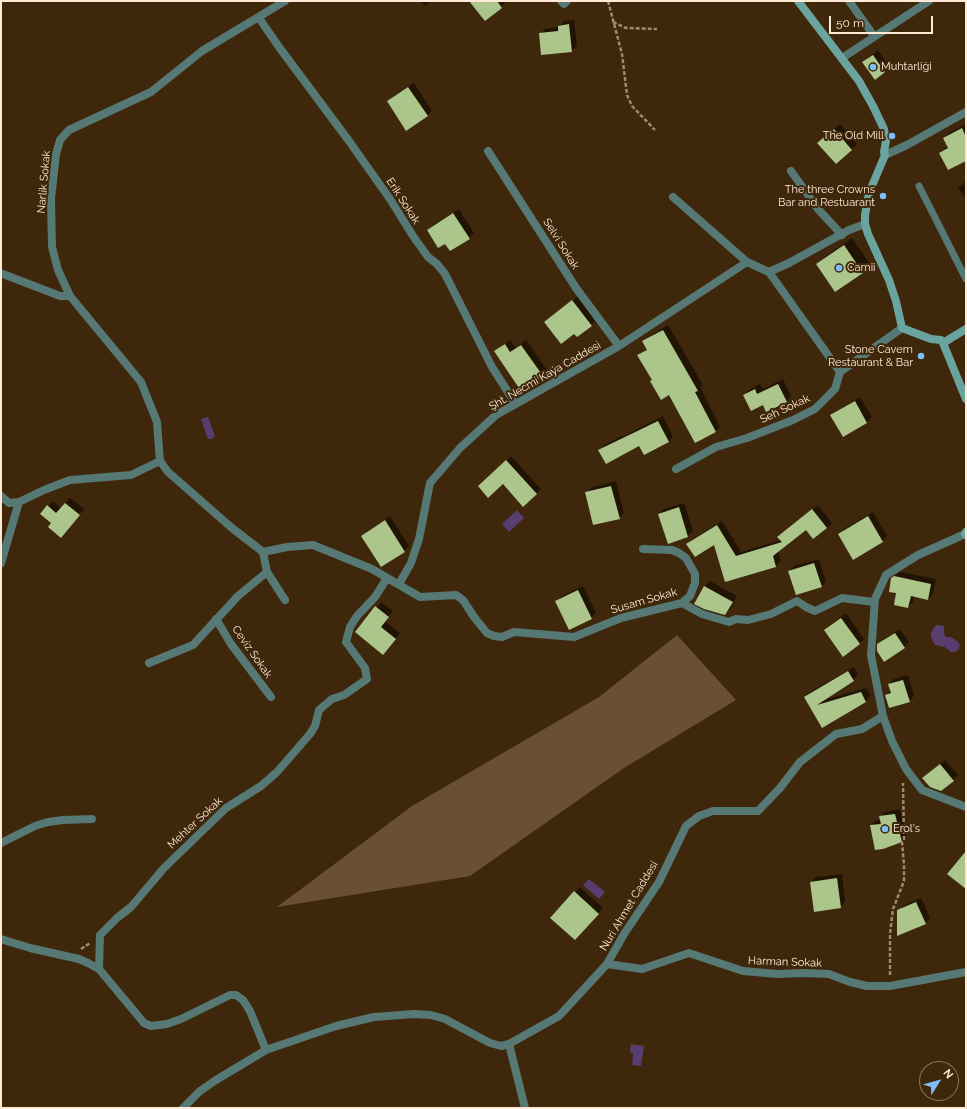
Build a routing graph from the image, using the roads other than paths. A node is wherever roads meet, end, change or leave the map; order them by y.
1 (285, 1) edge
2 (562, 1) edge
3 (567, 1) edge
4 (798, 1) edge
5 (849, 1) edge
6 (924, 2) edge
7 (259, 18) junction
8 (874, 36) junction
9 (842, 58) junction
10 (966, 112) edge
11 (488, 151) dead end
12 (885, 155) junction
13 (791, 171) dead end
14 (919, 186) dead end
15 (673, 197) dead end
16 (865, 224) junction
17 (842, 235) junction
18 (747, 262) junction
19 (769, 272) junction
20 (3, 274) dead end
21 (966, 279) edge
22 (70, 296) junction
23 (902, 328) junction
24 (966, 329) edge
25 (943, 342) junction
26 (619, 346) junction
27 (840, 372) junction
28 (966, 399) edge
29 (515, 403) junction
30 (160, 461) junction
31 (676, 469) dead end
32 (1, 496) edge
33 (19, 502) junction
34 (966, 534) edge
35 (643, 549) dead end
36 (263, 552) junction
37 (1, 563) edge
38 (266, 572) junction
39 (387, 578) junction
40 (399, 584) junction
41 (285, 600) dead end
42 (874, 602) junction
43 (682, 603) junction
44 (216, 619) junction
45 (150, 663) dead end
46 (271, 697) dead end
47 (883, 716) junction
48 (966, 807) edge
49 (92, 819) dead end
50 (1, 843) edge
51 (1, 939) edge
52 (607, 964) junction
53 (99, 969) junction
54 (966, 972) edge
55 (509, 1044) junction
56 (266, 1050) junction
57 (183, 1108) edge
58 (525, 1108) edge

1 - 7 street, Narlik Sokak
2 - 3 street
4 - 9 street
5 - 8 street
6 - 8 street
7 - 22 street, Narlik Sokak
7 - 29 street, Erik Sokak
8 - 9 street
9 - 12 street
10 - 12 street
11 - 26 street, Selvi Sokak
12 - 16 street
13 - 17 street
14 - 21 lane
15 - 18 street
16 - 17 street
16 - 23 street
17 - 19 street
18 - 19 street
18 - 26 street, Şht. Necmi Kaýa Caddesi
19 - 27 street
20 - 22 street
22 - 30 street, Narlik Sokak
23 - 25 street
23 - 27 street
24 - 25 street
25 - 28 street
26 - 29 street, Şht. Necmi Kaýa Caddesi
27 - 31 street, Seh Sokak
29 - 40 street, Şht. Necmi Kaýa Caddesi
30 - 33 street
30 - 36 street
32 - 33 street
33 - 37 street
34 - 42 street
35 - 43 street, Susam Sokak
36 - 38 street
36 - 39 street
38 - 41 street
38 - 44 street
39 - 40 street
39 - 53 street, Mehter Sokak
40 - 43 street, Susam Sokak
42 - 43 street
42 - 47 street
44 - 45 street
44 - 46 street, Ceviz Sokak
47 - 48 street
47 - 52 street, Nuri Ahmet Caddesi
49 - 50 street
51 - 53 street
52 - 54 street, Harman Sokak
52 - 55 street, Nuri Ahmet Caddesi
53 - 56 street
55 - 56 street
55 - 58 street
56 - 57 street

